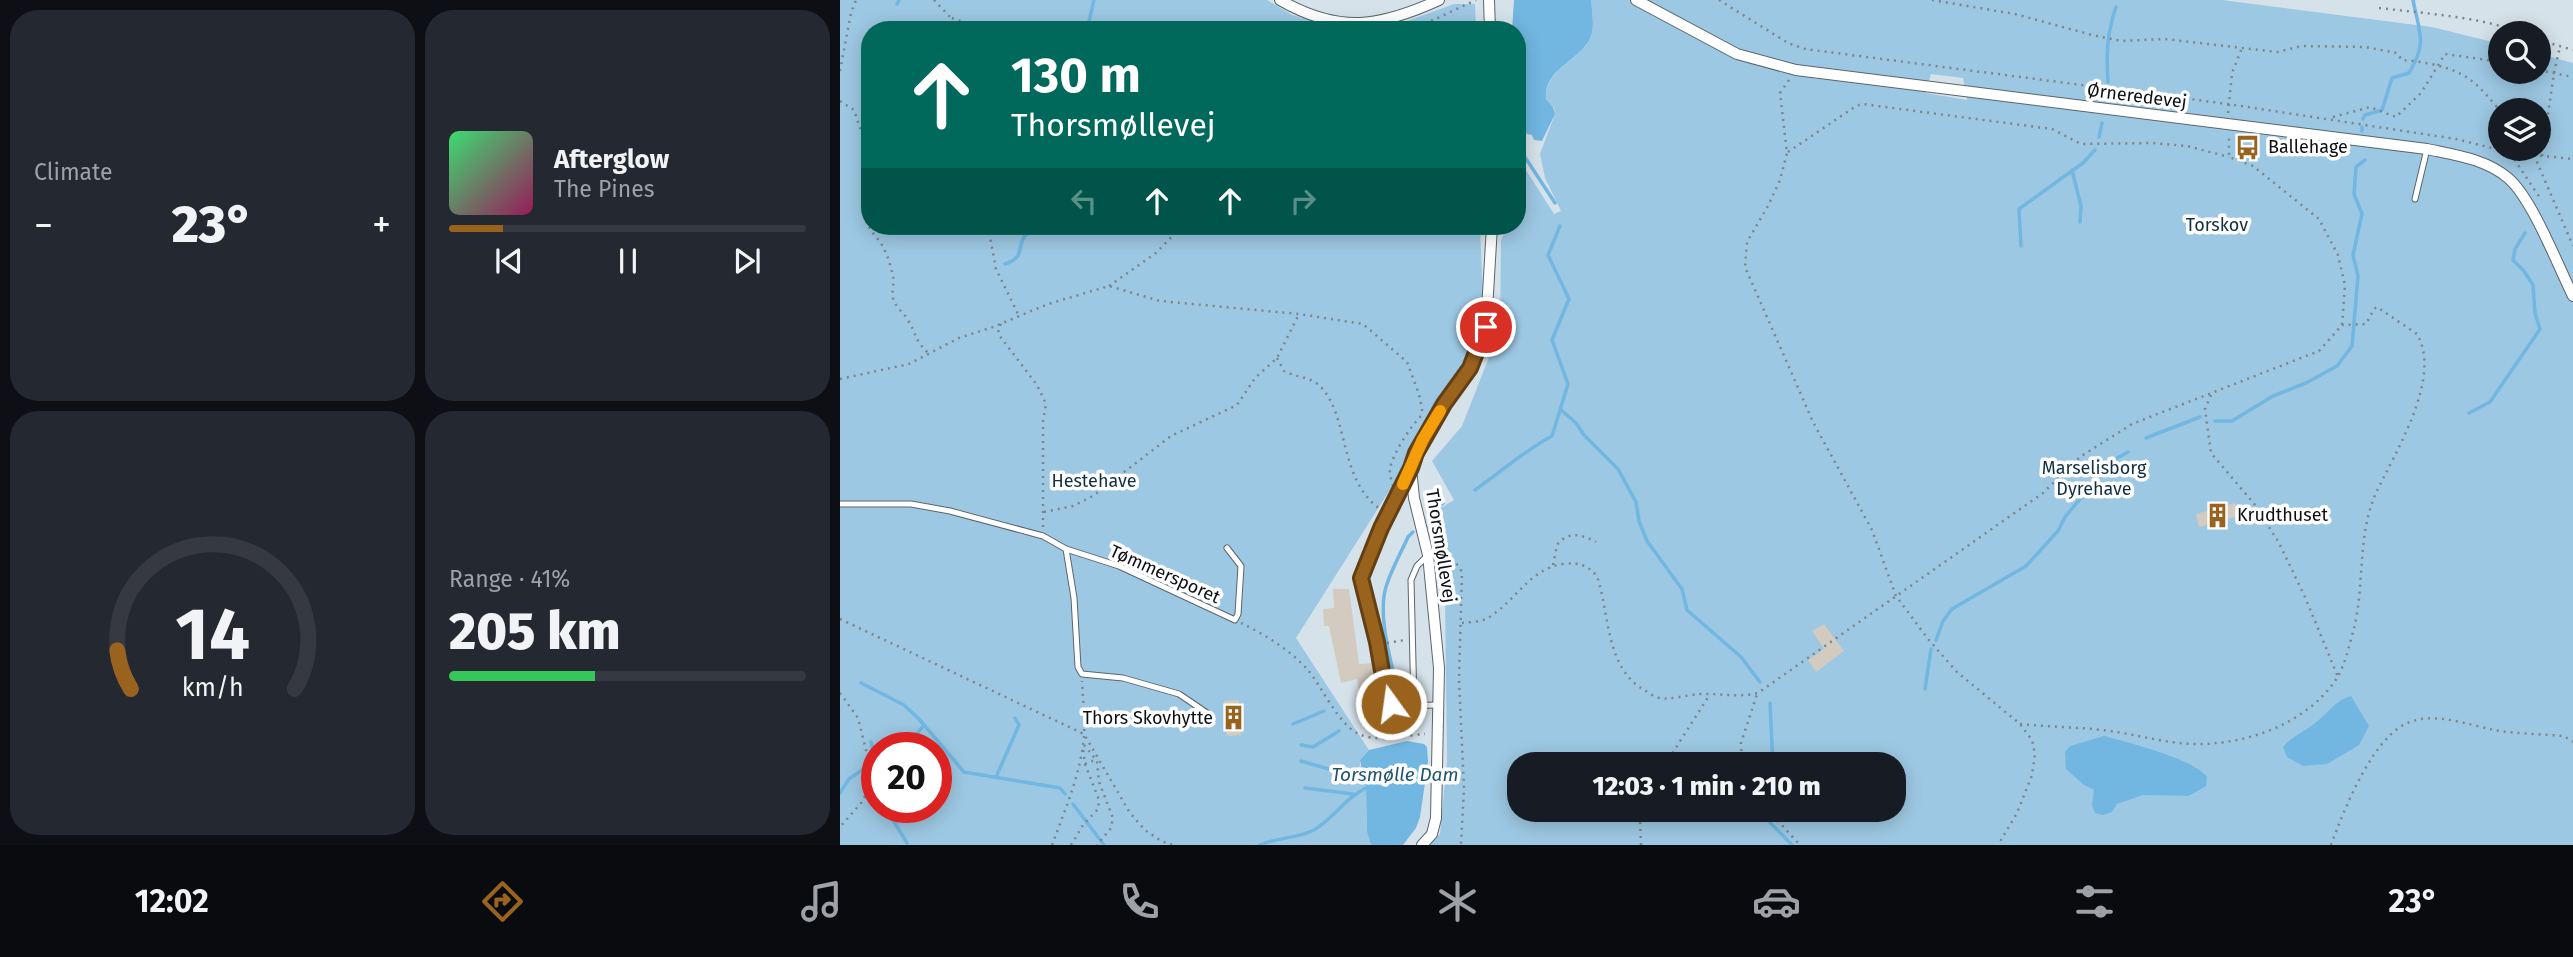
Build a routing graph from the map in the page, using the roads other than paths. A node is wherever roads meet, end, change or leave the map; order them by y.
1 (1280, 0) edge
2 (1439, 0) edge
3 (1489, 0) edge
4 (1636, 0) edge
5 (1336, 21) edge
6 (1388, 21) edge
7 (1490, 21) edge
8 (2427, 149) junction
9 (2415, 199) dead end
10 (1491, 235) edge
11 (2573, 296) edge
12 (1411, 468) junction
13 (840, 504) edge
14 (1227, 548) dead end
15 (1066, 549) junction
16 (1428, 555) junction
17 (1414, 705) junction
18 (1439, 705) junction
19 (1207, 713) dead end
20 (1422, 845) edge

1 - 5 street
2 - 6 street
3 - 7 street
4 - 8 street, Ørneredevej
8 - 9 lane
8 - 11 street, Ørneredevej
10 - 12 street, Thorsmøllevej
12 - 16 street, Thorsmøllevej
12 - 17 lane
13 - 15 lane, Tømmersporet
14 - 15 lane, Tømmersporet
15 - 19 lane
16 - 17 lane
16 - 18 street, Thorsmøllevej
17 - 18 lane
18 - 20 street, Thorsmøllevej

